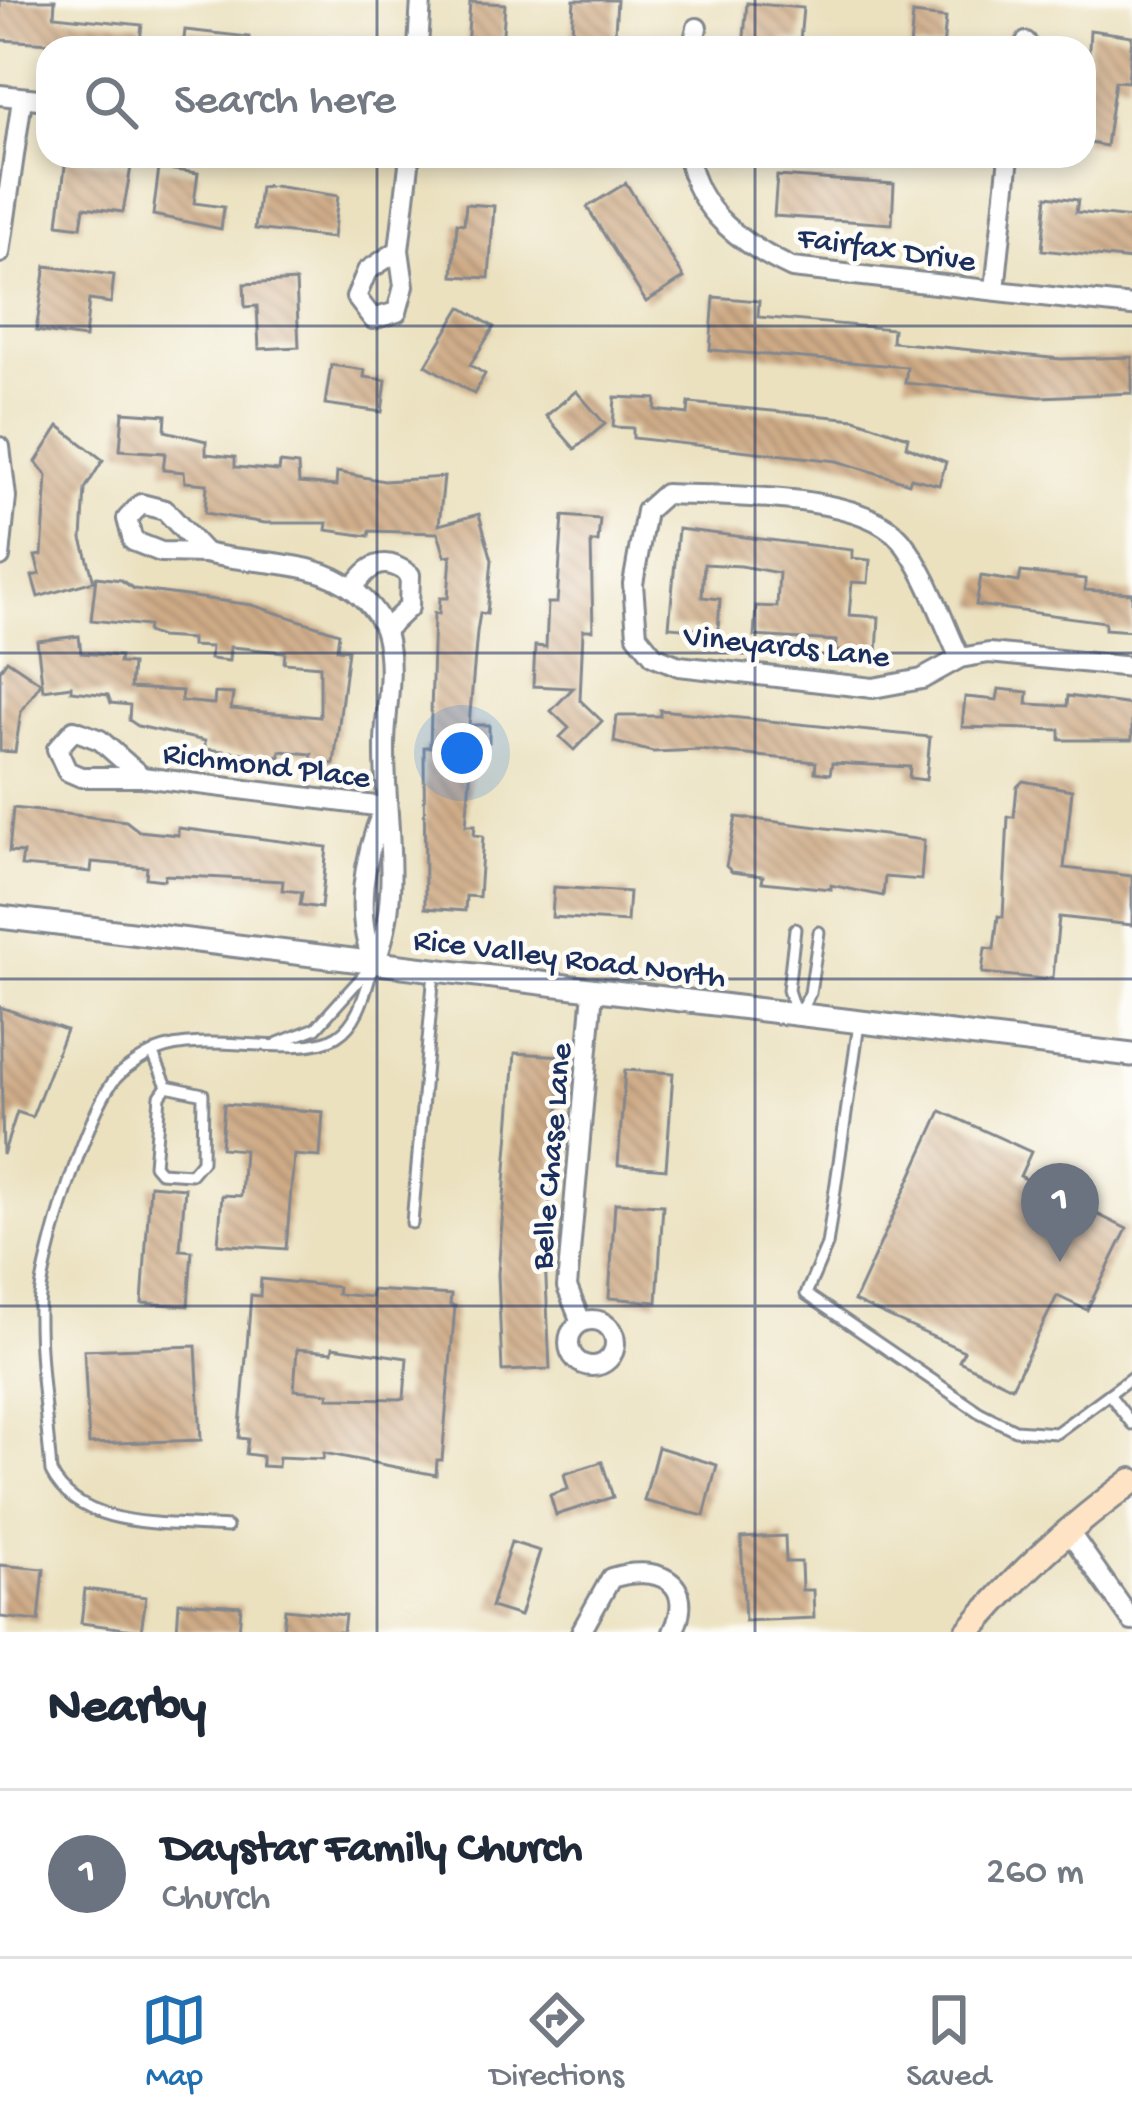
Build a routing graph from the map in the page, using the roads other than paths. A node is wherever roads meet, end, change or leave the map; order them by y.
1 (422, 0) edge
2 (419, 36) edge
3 (0, 95) edge
4 (22, 99) junction
5 (36, 100) edge
6 (409, 168) edge
7 (693, 168) edge
8 (1008, 168) edge
9 (399, 250) dead end
10 (0, 253) edge
11 (995, 290) junction
12 (1132, 306) edge
13 (0, 447) edge
14 (205, 553) dead end
15 (0, 557) edge
16 (353, 589) junction
17 (386, 630) junction
18 (960, 658) junction
19 (1132, 667) edge
20 (142, 777) dead end
21 (384, 807) junction
22 (0, 917) edge
23 (795, 929) dead end
24 (819, 932) dead end
25 (374, 964) junction
26 (434, 972) junction
27 (593, 992) junction
28 (797, 1017) junction
29 (859, 1024) junction
30 (277, 1043) junction
31 (153, 1054) junction
32 (1132, 1055) edge
33 (167, 1086) junction
34 (412, 1223) dead end
35 (580, 1322) dead end
36 (1132, 1377) edge
37 (1109, 1394) junction
38 (1132, 1424) edge
39 (1132, 1481) edge
40 (227, 1527) dead end
41 (1067, 1529) junction
42 (1132, 1621) edge
43 (581, 1632) edge
44 (673, 1632) edge
45 (968, 1632) edge

1 - 2 street
3 - 4 street
4 - 5 street
4 - 10 street
6 - 9 street
7 - 11 street, Fairfax Drive
8 - 11 street
11 - 12 street, Fairfax Drive
13 - 15 street
14 - 16 street
16 - 17 street
16 - 17 street
17 - 21 street
18 - 18 street, Vineyards Lane
18 - 19 street, Vineyards Lane
20 - 21 street, Richmond Place
21 - 25 street
22 - 25 street, Rice Valley Road North
23 - 28 lane
24 - 28 lane
25 - 26 street, Rice Valley Road North
25 - 30 lane
25 - 30 lane
26 - 27 street, Rice Valley Road North
26 - 34 lane
27 - 28 street, Rice Valley Road North
27 - 35 street, Belle Chase Lane
28 - 29 street, Rice Valley Road North
29 - 32 street, Rice Valley Road North
29 - 37 lane
30 - 31 lane
31 - 33 lane
31 - 40 lane
33 - 33 lane
36 - 37 lane
37 - 38 lane
39 - 41 main road
41 - 42 street
41 - 45 main road
43 - 44 street

